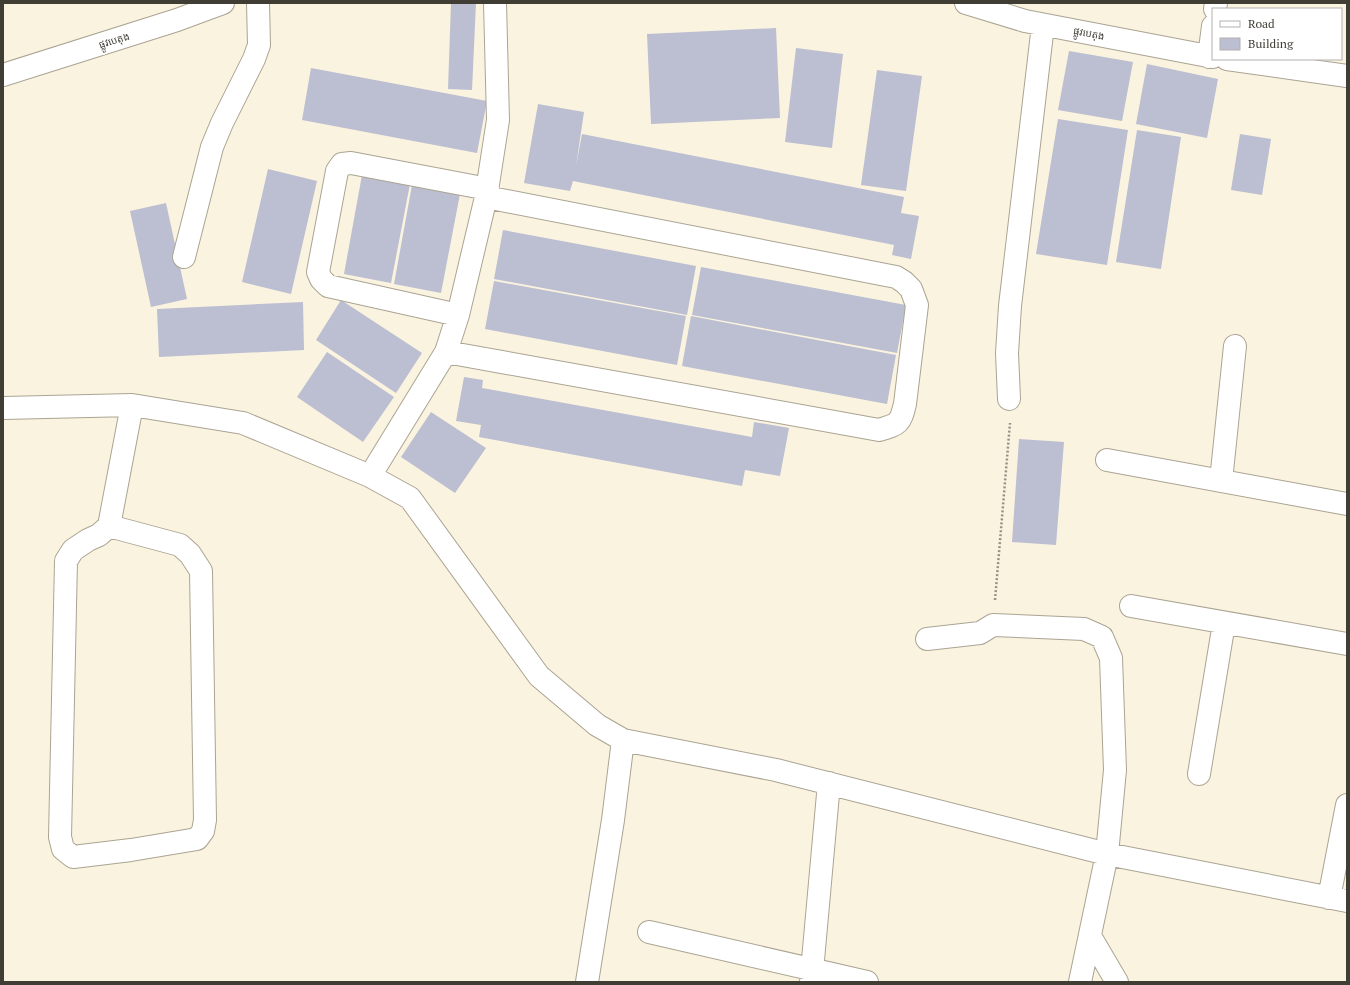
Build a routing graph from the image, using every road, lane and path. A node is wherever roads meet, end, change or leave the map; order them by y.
1 (223, 3) edge
2 (258, 3) edge
3 (495, 3) edge
4 (966, 3) edge
5 (175, 12) edge
6 (1032, 16) edge
7 (1212, 57) edge
8 (1231, 60) edge
9 (3, 75) edge
10 (1347, 76) edge
11 (487, 193) junction
12 (184, 257) dead end
13 (458, 315) junction
14 (1235, 346) dead end
15 (446, 352) junction
16 (1009, 399) joint
17 (132, 405) junction
18 (3, 408) edge
19 (1107, 460) dead end
20 (370, 476) junction
21 (1221, 480) junction
22 (1347, 504) edge
23 (109, 526) junction
24 (1131, 606) dead end
25 (1224, 623) junction
26 (993, 625) junction
27 (927, 639) dead end
28 (1347, 644) edge
29 (623, 740) junction
30 (1198, 774) dead end
31 (829, 783) junction
32 (1347, 805) edge
33 (1108, 854) junction
34 (1338, 899) edge
35 (648, 932) dead end
36 (1090, 936) junction
37 (812, 976) edge
38 (587, 982) edge
39 (867, 982) edge
40 (1080, 982) edge
41 (1117, 982) edge

1 - 5 street, ផ្លូវបេតុង
2 - 12 street
3 - 11 street
4 - 6 street, ផ្លូវបេតុង
5 - 9 street, ផ្លូវបេតុង
6 - 7 street, ផ្លូវបេតុង
6 - 16 street
8 - 10 street, ផ្លូវបេតុង
11 - 13 street
11 - 13 street
11 - 15 street
13 - 15 street
14 - 21 street
15 - 20 street
16 - 26 path
17 - 18 street
17 - 20 street
17 - 23 street
19 - 21 street
20 - 29 street
21 - 22 street
23 - 23 street
24 - 25 street
25 - 28 street
25 - 30 street
26 - 27 street
26 - 33 street
29 - 31 street
29 - 38 street
31 - 33 street
31 - 37 street
32 - 34 street
33 - 34 street
33 - 36 street
35 - 37 street
36 - 40 street
36 - 41 street
37 - 39 street

